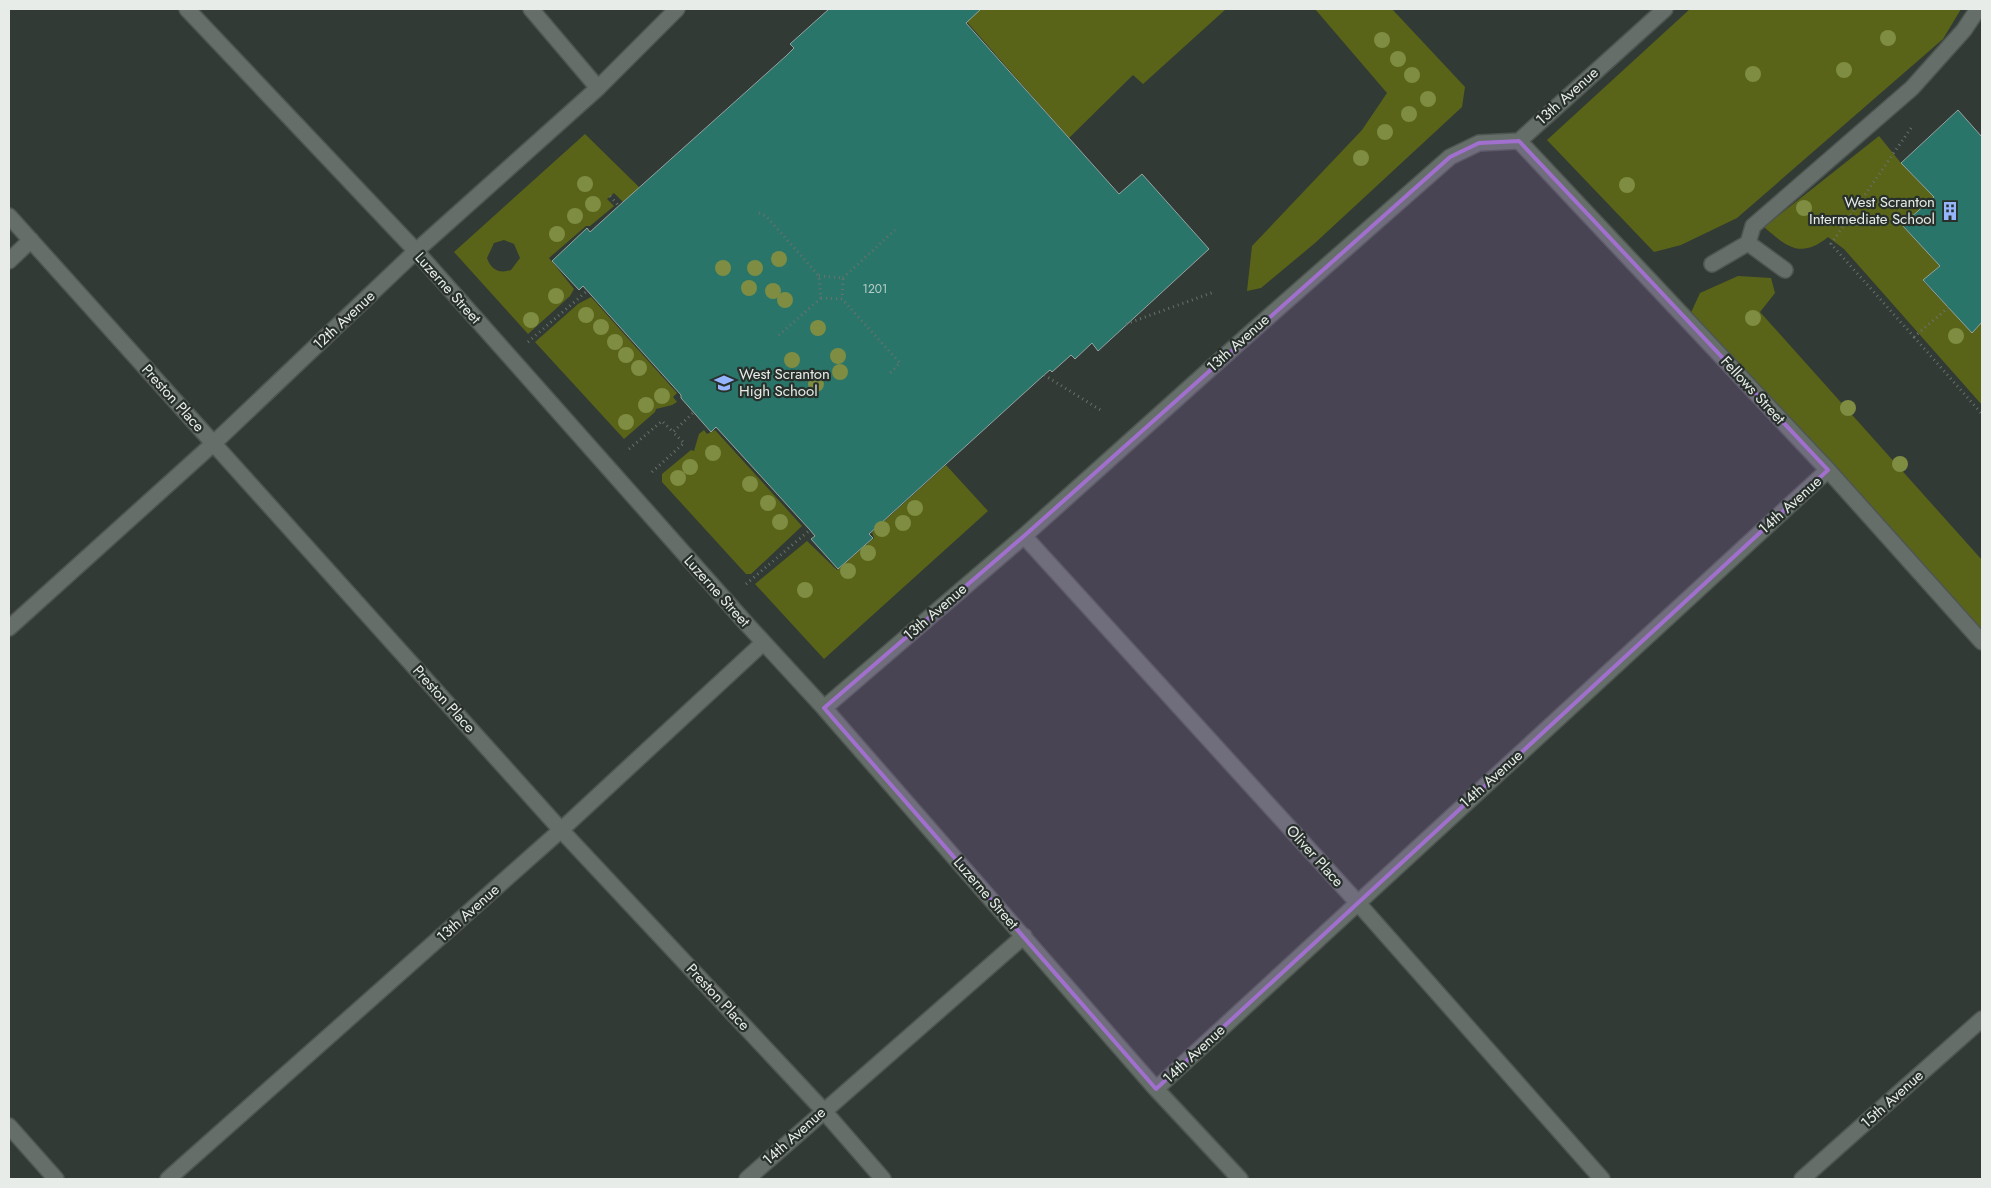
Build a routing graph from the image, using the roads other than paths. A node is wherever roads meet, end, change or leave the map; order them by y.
1 (187, 9) edge
2 (531, 9) edge
3 (677, 9) edge
4 (1665, 9) edge
5 (1978, 9) edge
6 (598, 88) junction
7 (1519, 141) junction
8 (9, 216) edge
9 (31, 240) junction
10 (1748, 243) junction
11 (416, 251) junction
12 (9, 261) edge
13 (1712, 264) dead end
14 (1785, 270) dead end
15 (214, 443) junction
16 (1828, 470) junction
17 (1024, 536) junction
18 (9, 628) edge
19 (763, 642) junction
20 (1982, 642) edge
21 (824, 708) junction
22 (561, 830) junction
23 (1357, 902) junction
24 (1024, 936) junction
25 (1982, 1019) edge
26 (1156, 1089) junction
27 (823, 1110) junction
28 (9, 1126) edge
29 (56, 1179) edge
30 (168, 1179) edge
31 (747, 1179) edge
32 (883, 1179) edge
33 (1240, 1179) edge
34 (1602, 1179) edge
35 (1802, 1179) edge

1 - 11 street, Luzerne Street
2 - 6 street
3 - 6 street, 12th Avenue
4 - 7 street, 13th Avenue
5 - 10 street
6 - 11 street, 12th Avenue
7 - 16 street, Fellows Street
7 - 17 street, 13th Avenue
8 - 9 street, Preston Place
9 - 12 street
9 - 15 street, Preston Place
10 - 13 street
10 - 14 street
11 - 15 street, 12th Avenue
11 - 19 street, Luzerne Street
15 - 18 street, 12th Avenue
15 - 22 street, Preston Place
16 - 20 street, Fellows Street
16 - 23 street, 14th Avenue
17 - 21 street, 13th Avenue
17 - 23 street, Oliver Place
19 - 21 street, Luzerne Street
19 - 22 street, 13th Avenue
21 - 24 street, Luzerne Street
22 - 27 street, Preston Place
22 - 30 street, 13th Avenue
23 - 26 street, 14th Avenue
23 - 34 street, Oliver Place
24 - 26 street, Luzerne Street
24 - 27 street, 14th Avenue
25 - 35 street, 15th Avenue
26 - 33 street, Luzerne Street
27 - 31 street, 14th Avenue
27 - 32 street, Preston Place
28 - 29 street

